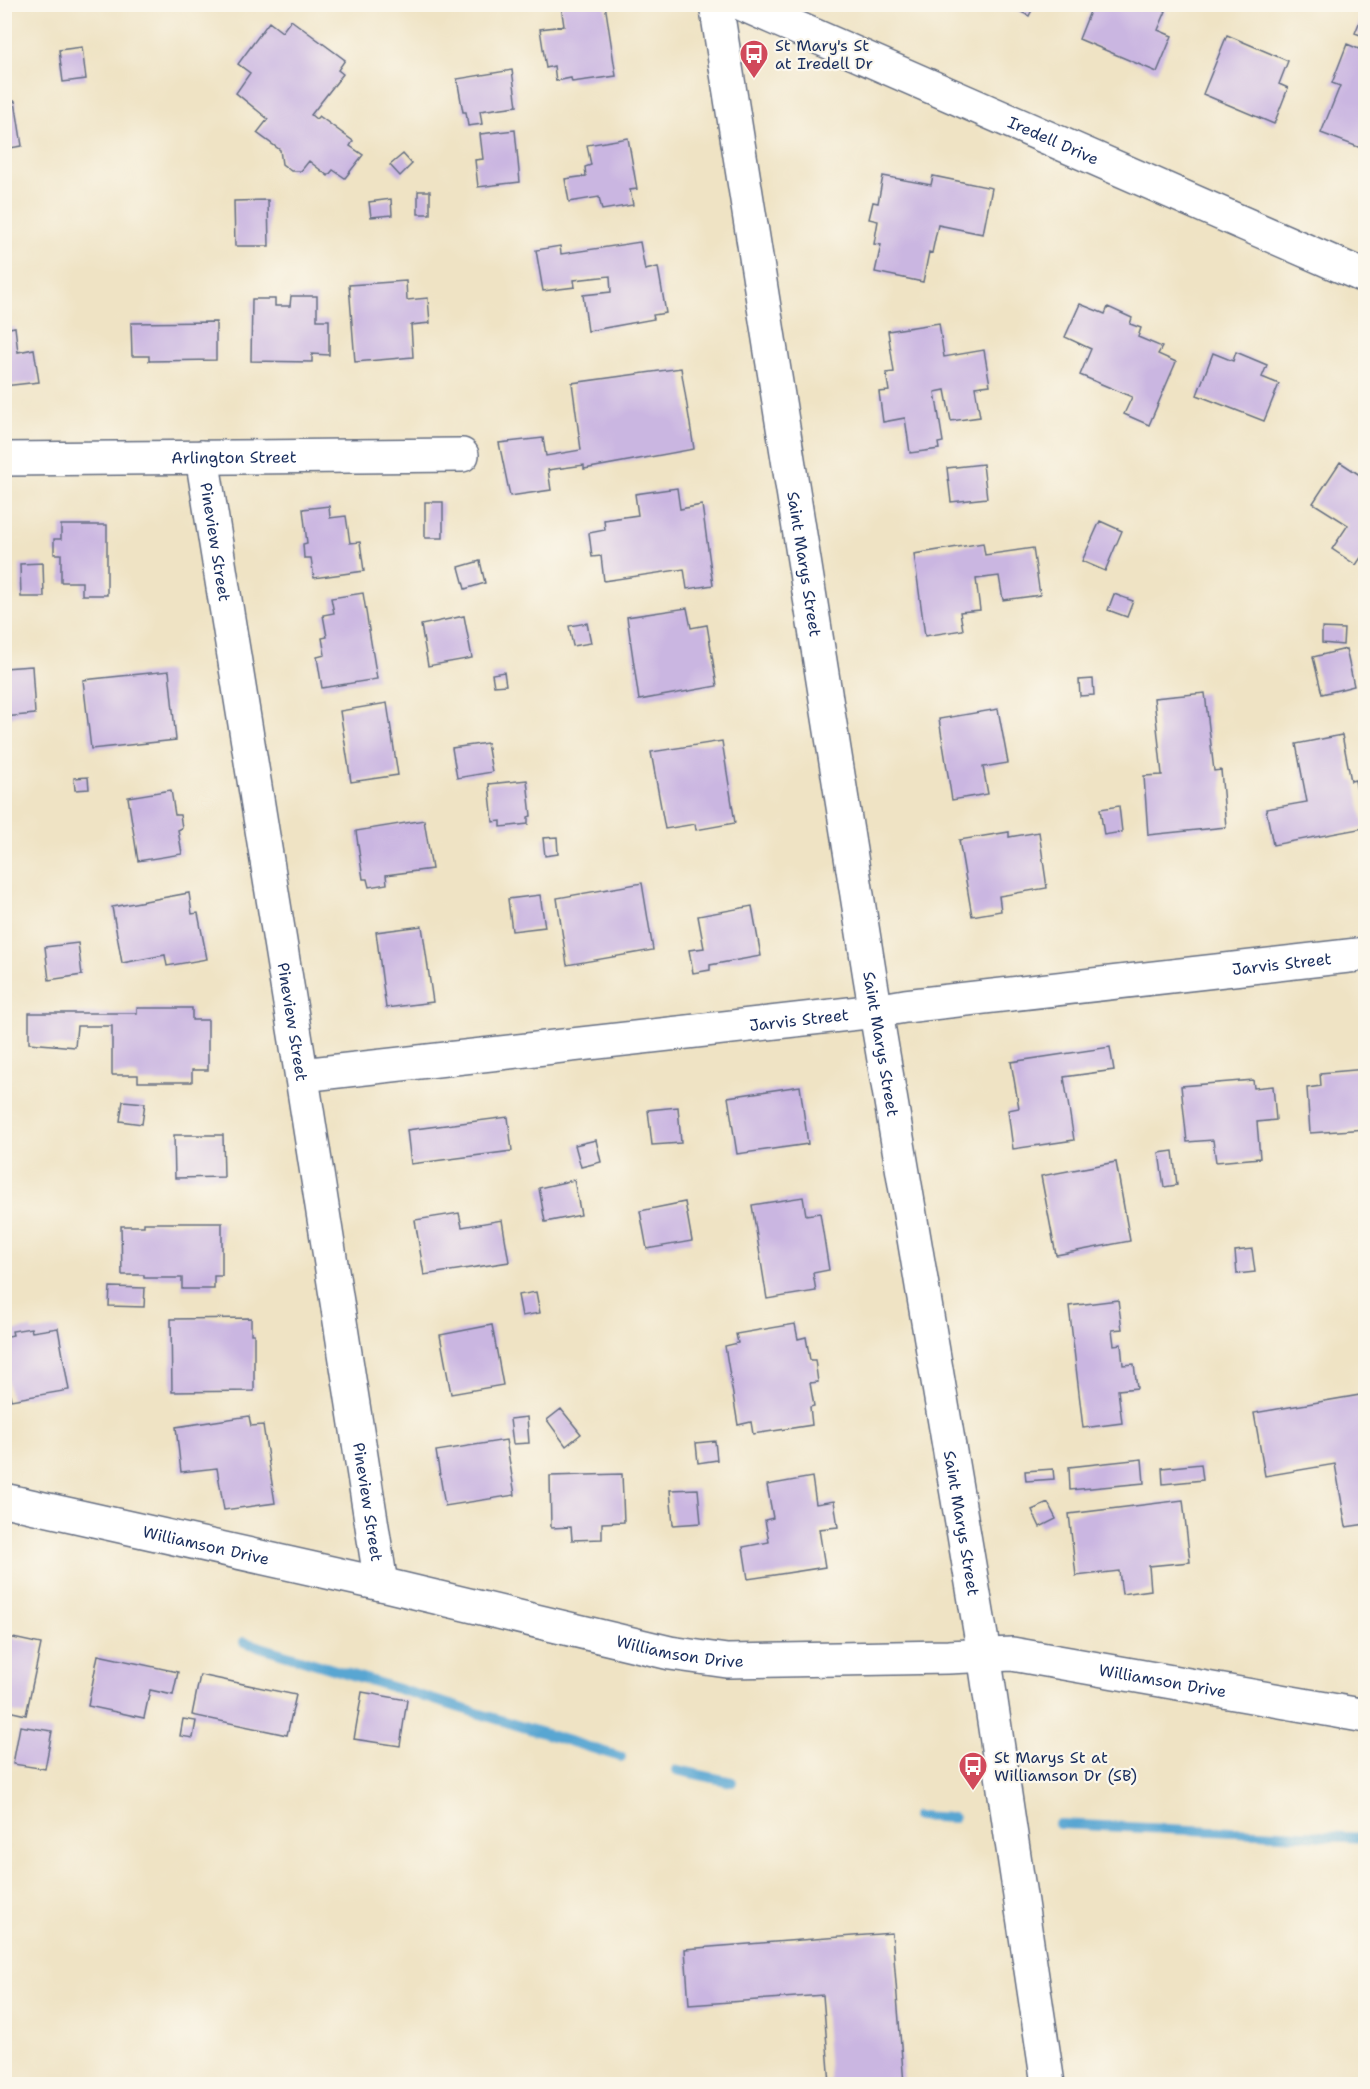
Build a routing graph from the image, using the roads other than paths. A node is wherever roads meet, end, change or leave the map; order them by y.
1 (716, 4) edge
2 (742, 4) edge
3 (1365, 278) edge
4 (462, 454) dead end
5 (202, 457) junction
6 (4, 459) edge
7 (1365, 954) edge
8 (876, 1011) junction
9 (302, 1075) junction
10 (4, 1500) edge
11 (381, 1584) junction
12 (984, 1654) junction
13 (1365, 1716) edge
14 (1048, 2085) edge

1 - 8 street, Saint Marys Street
2 - 3 street, Iredell Drive
4 - 5 street, Arlington Street
5 - 6 street, Arlington Street
5 - 9 street, Pineview Street
7 - 8 street, Jarvis Street
8 - 9 street, Jarvis Street
8 - 12 street, Saint Marys Street
9 - 11 street, Pineview Street
10 - 11 street, Williamson Drive
11 - 12 street, Williamson Drive
12 - 13 street, Williamson Drive
12 - 14 street, Saint Marys Street

